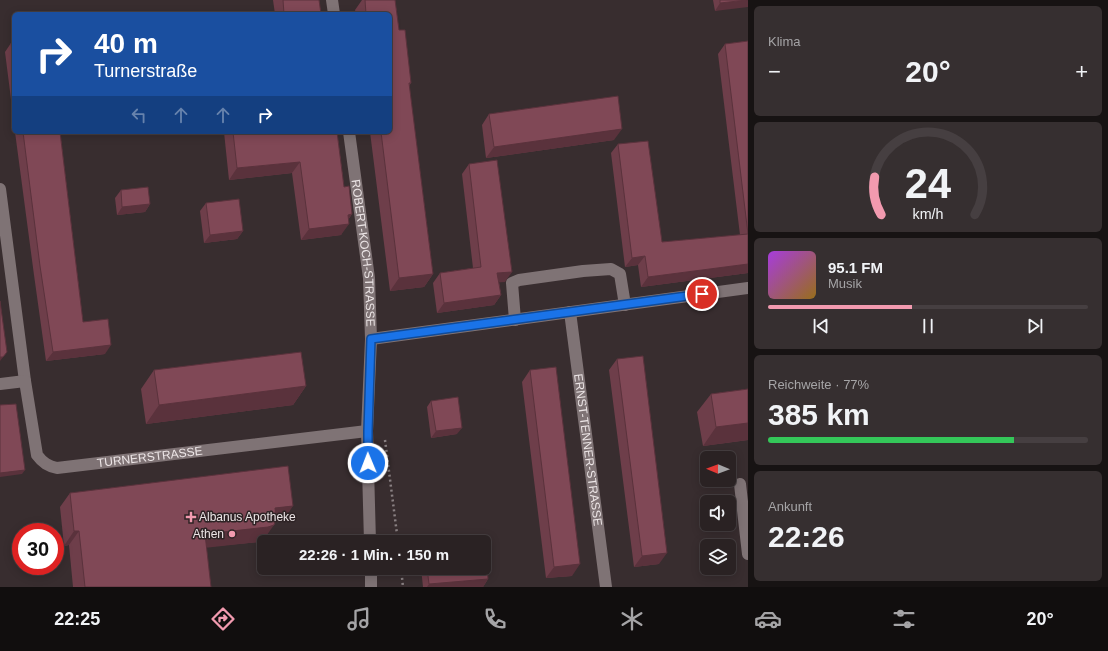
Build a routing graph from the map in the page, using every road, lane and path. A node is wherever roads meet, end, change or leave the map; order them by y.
1 (332, 0) edge
2 (334, 12) edge
3 (349, 134) edge
4 (0, 189) edge
5 (748, 288) edge
6 (625, 305) junction
7 (570, 312) junction
8 (515, 320) junction
9 (371, 339) junction
10 (25, 381) junction
11 (0, 384) edge
12 (368, 431) junction
13 (385, 436) dead end
14 (740, 484) dead end
15 (370, 535) edge
16 (397, 535) edge
17 (748, 554) edge
18 (371, 575) edge
19 (402, 575) edge
20 (371, 587) edge
21 (403, 587) edge
22 (606, 587) edge

1 - 2 street
3 - 9 street, ROBERT-KOCH-STRASSE
4 - 10 street, TURNERSTRASSE
5 - 6 street
6 - 7 street
6 - 8 street
7 - 8 street
7 - 22 street, ERNST-TENNER-STRASSE
8 - 9 street
9 - 12 street, ROBERT-KOCH-STRASSE
10 - 11 street
10 - 12 street, TURNERSTRASSE
12 - 15 street, ROBERT-KOCH-STRASSE
13 - 16 path
14 - 17 street
18 - 20 street
19 - 21 path

